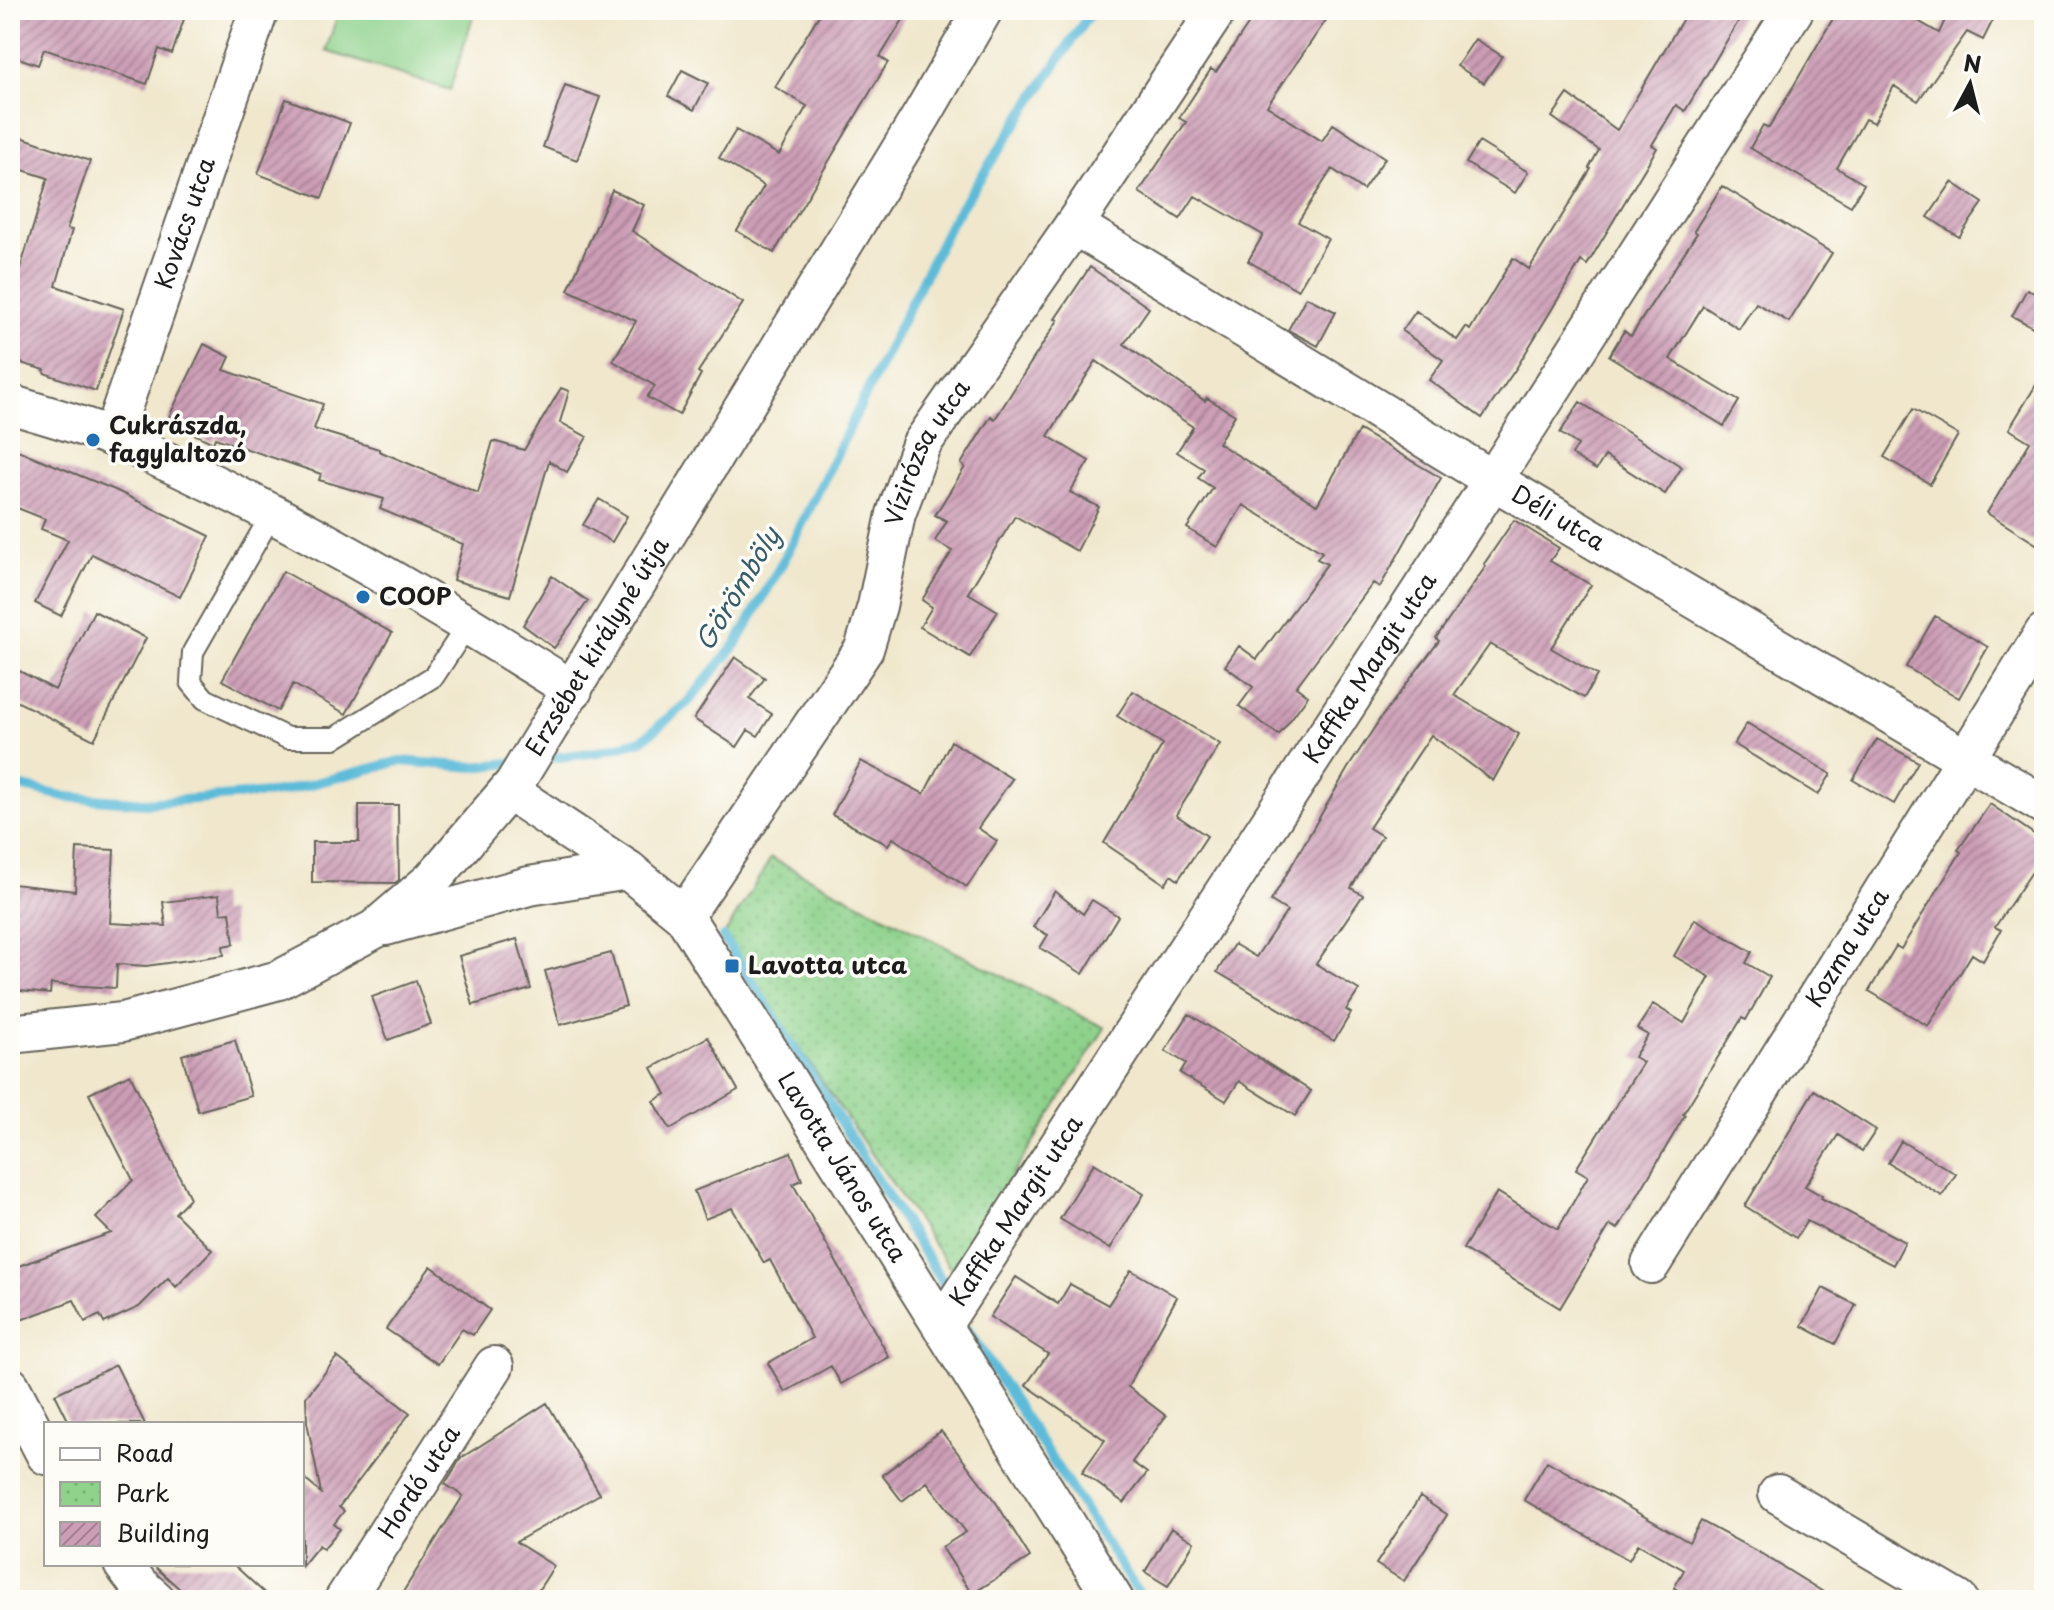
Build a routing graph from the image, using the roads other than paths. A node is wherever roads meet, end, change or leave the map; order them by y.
1 (259, 10) edge
2 (983, 10) edge
3 (1217, 10) edge
4 (1794, 10) edge
5 (1074, 225) junction
6 (10, 404) edge
7 (112, 437) junction
8 (1493, 480) junction
9 (273, 512) junction
10 (468, 624) junction
11 (2044, 633) edge
12 (573, 690) junction
13 (1966, 759) junction
14 (512, 787) junction
15 (2044, 805) edge
16 (628, 870) junction
17 (684, 916) junction
18 (375, 929) junction
19 (10, 1034) edge
20 (1651, 1264) dead end
21 (942, 1325) junction
22 (494, 1366) dead end
23 (10, 1386) edge
24 (44, 1451) edge
25 (1778, 1494) dead end
26 (125, 1566) edge
27 (156, 1600) edge
28 (344, 1600) edge
29 (1114, 1600) edge
30 (1958, 1600) edge

1 - 7 street, Kovács utca
2 - 12 street, Erzsébet királyné útja
3 - 5 street, Vízirózsa utca
4 - 8 street, Kaffka Margit utca
5 - 8 street, Déli utca
5 - 17 street, Vízirózsa utca
6 - 7 street
7 - 9 street
8 - 13 street, Déli utca
8 - 21 street, Kaffka Margit utca
9 - 10 street
9 - 10 lane
10 - 12 street
11 - 13 street, Kozma utca
12 - 14 street, Erzsébet királyné útja
13 - 15 street, Déli utca
13 - 20 street, Kozma utca
14 - 16 street, Lavotta János utca
14 - 18 street, Erzsébet királyné útja
16 - 17 street, Lavotta János utca
16 - 18 street
17 - 21 street, Lavotta János utca
18 - 19 street, Erzsébet királyné útja
21 - 29 street, Lavotta János utca
22 - 28 street, Hordó utca
23 - 24 street
25 - 30 street
26 - 27 street

